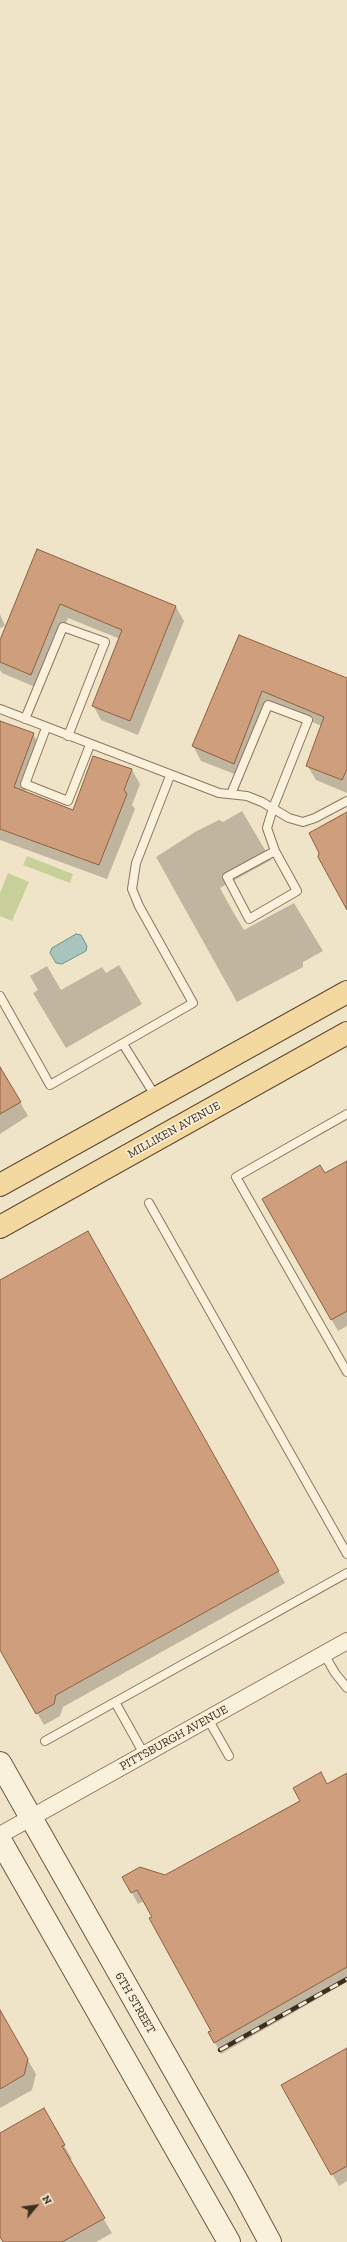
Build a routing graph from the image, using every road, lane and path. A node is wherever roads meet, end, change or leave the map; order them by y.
1 (0, 709) edge
2 (25, 719) junction
3 (46, 728) junction
4 (68, 736) junction
5 (90, 745) junction
6 (170, 776) junction
7 (231, 794) junction
8 (347, 801) edge
9 (273, 808) junction
10 (275, 851) junction
11 (347, 992) edge
12 (0, 996) edge
13 (347, 1033) edge
14 (122, 1044) junction
15 (156, 1097) junction
16 (347, 1114) edge
17 (0, 1185) edge
18 (149, 1203) dead end
19 (0, 1227) edge
20 (347, 1372) edge
21 (347, 1554) edge
22 (347, 1573) edge
23 (347, 1641) edge
24 (324, 1654) junction
25 (347, 1688) edge
26 (115, 1702) junction
27 (208, 1719) junction
28 (45, 1741) dead end
29 (144, 1754) junction
30 (229, 1756) dead end
31 (0, 1763) edge
32 (30, 1818) junction
33 (0, 1835) edge
34 (0, 1840) edge
35 (229, 2242) edge
36 (270, 2242) edge

1 - 2 lane
2 - 3 lane
2 - 4 lane
3 - 4 lane
3 - 5 lane
4 - 5 lane
5 - 6 lane
6 - 7 lane
6 - 14 lane
7 - 9 lane
7 - 9 lane
8 - 9 lane
9 - 10 lane
10 - 10 lane
11 - 15 main road
12 - 14 lane
13 - 19 main road, MILLIKEN AVENUE
14 - 15 lane
15 - 17 main road
16 - 20 lane
18 - 21 lane
22 - 26 lane
23 - 24 street, PITTSBURGH AVENUE
24 - 25 lane
24 - 27 street, PITTSBURGH AVENUE
26 - 28 lane
26 - 29 lane
27 - 29 street, PITTSBURGH AVENUE
27 - 30 lane
29 - 32 street, PITTSBURGH AVENUE
31 - 32 main road, 6TH STREET
32 - 33 street, PITTSBURGH AVENUE
32 - 36 main road, 6TH STREET
34 - 35 main road

